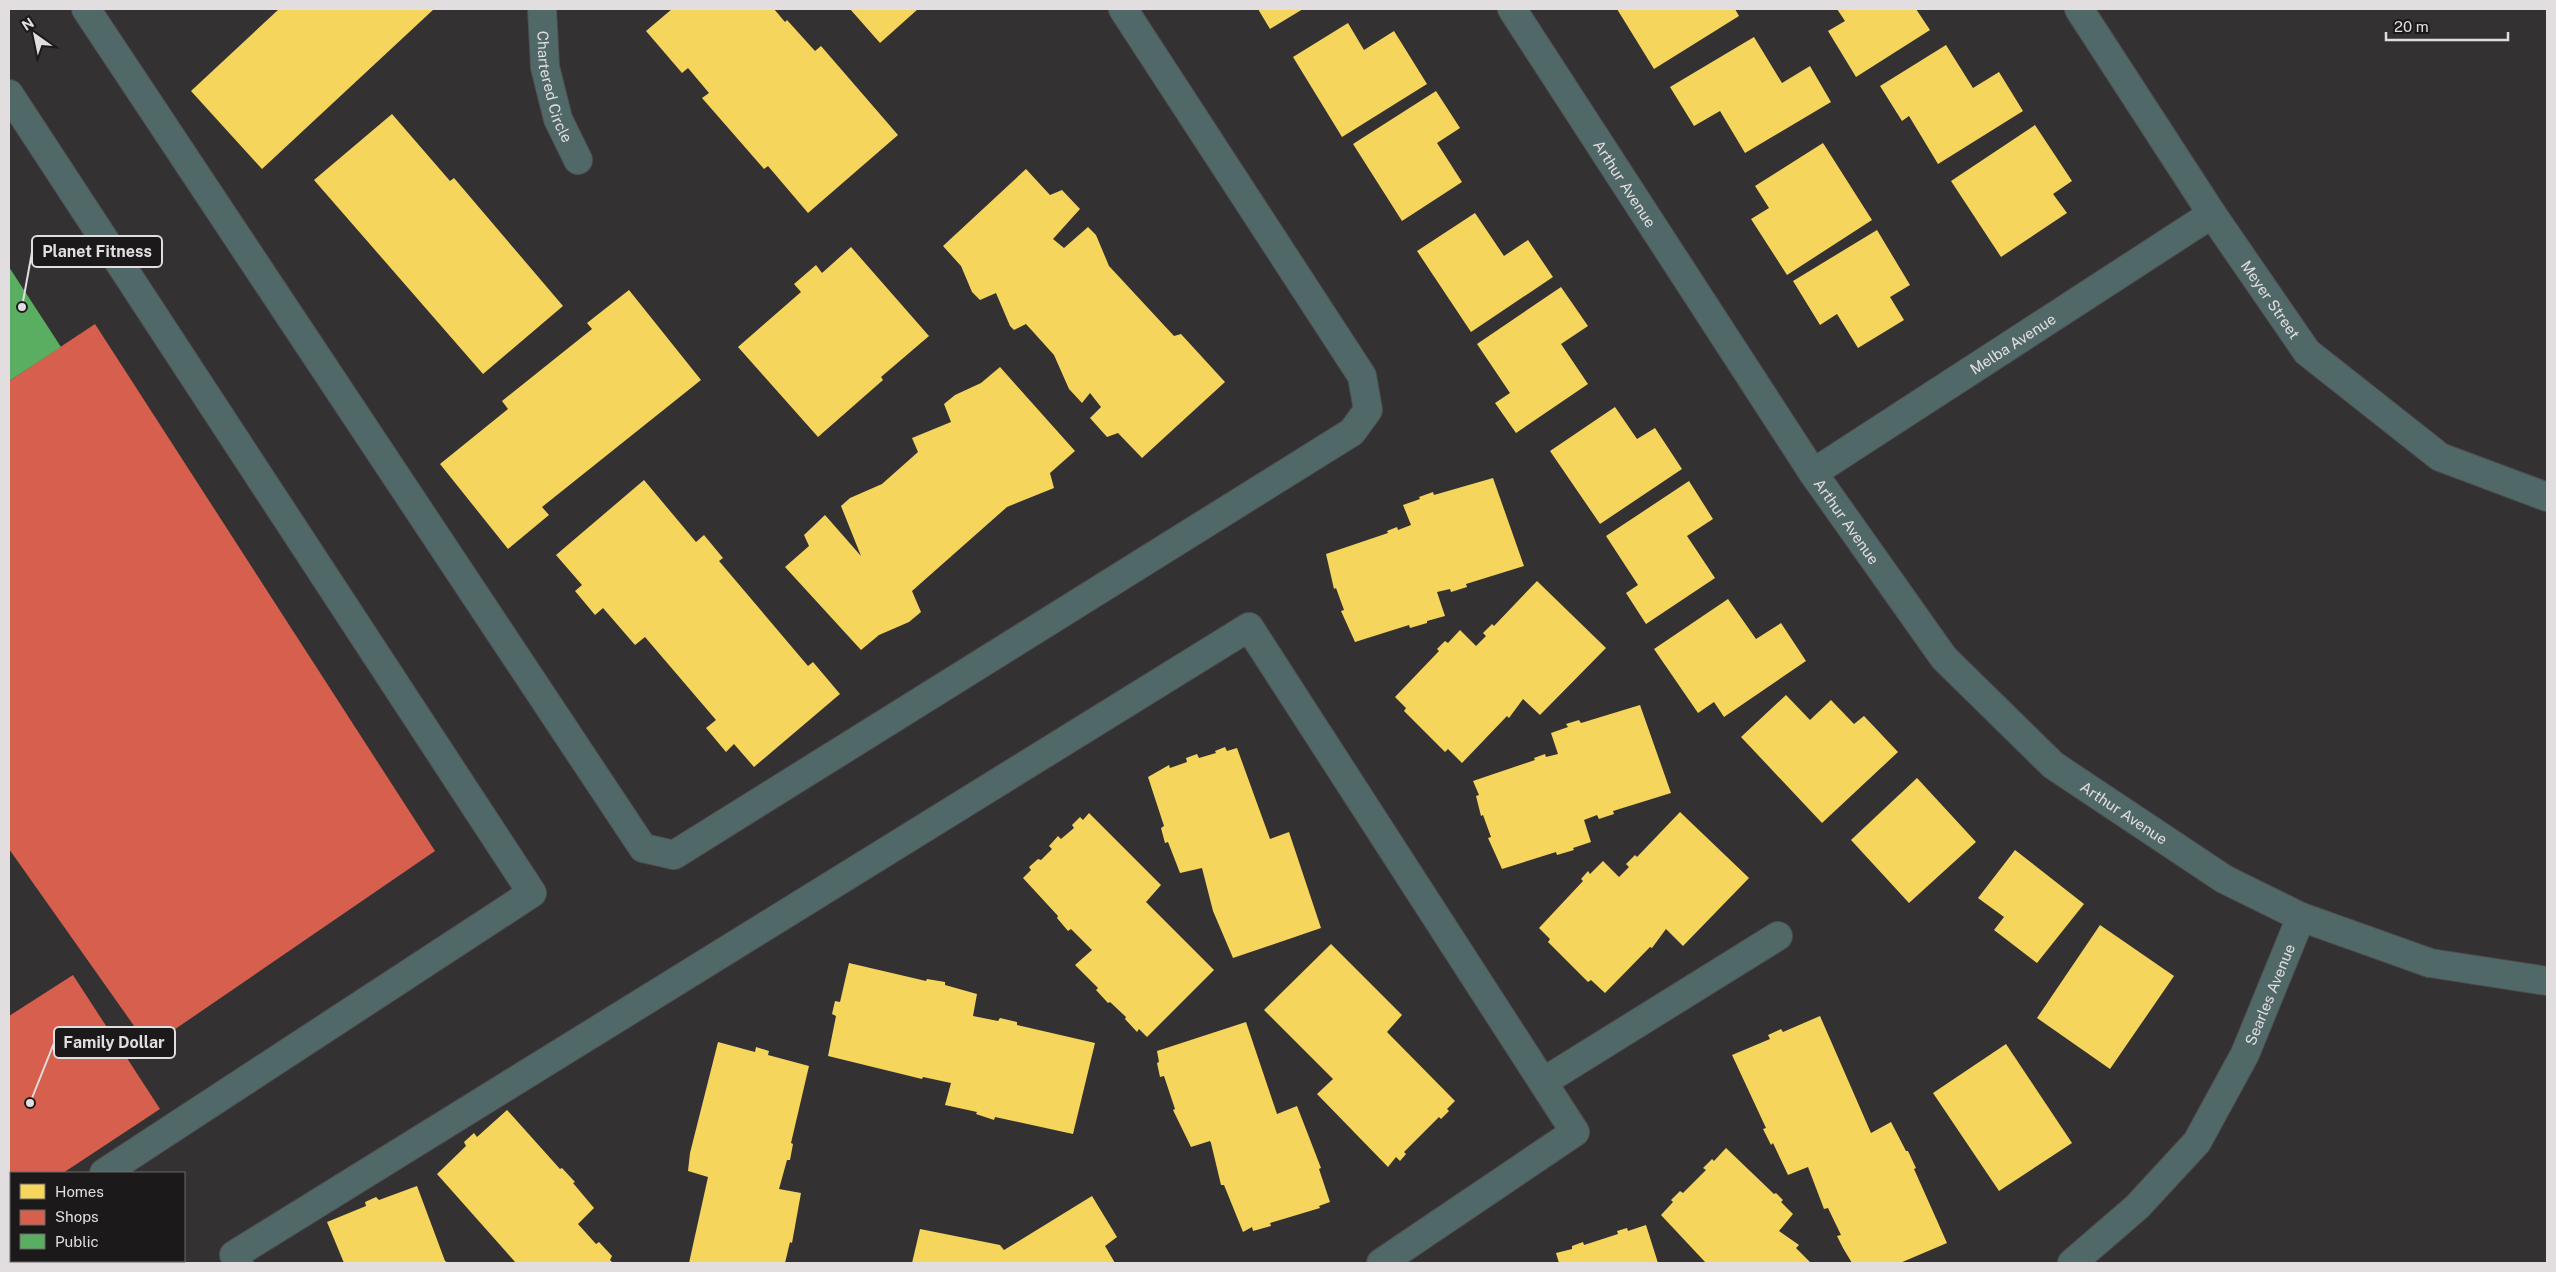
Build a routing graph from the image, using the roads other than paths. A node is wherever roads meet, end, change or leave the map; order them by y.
1 (86, 9) edge
2 (542, 9) edge
3 (1123, 9) edge
4 (1512, 9) edge
5 (2079, 9) edge
6 (9, 94) edge
7 (578, 160) dead end
8 (2212, 214) junction
9 (1813, 472) junction
10 (2547, 497) edge
11 (2301, 917) junction
12 (1778, 936) dead end
13 (2547, 981) edge
14 (1543, 1082) junction
15 (106, 1172) edge
16 (239, 1263) edge
17 (1381, 1263) edge
18 (2072, 1263) edge

1 - 3 street
2 - 7 street, Chartered Circle
4 - 9 street, Arthur Avenue
5 - 8 street, Meyer Street
6 - 15 street
8 - 9 street, Melba Avenue
8 - 10 street, Meyer Street
9 - 11 street, Arthur Avenue
11 - 13 street
11 - 18 street, Searles Avenue
12 - 14 street
14 - 16 street
14 - 17 street

